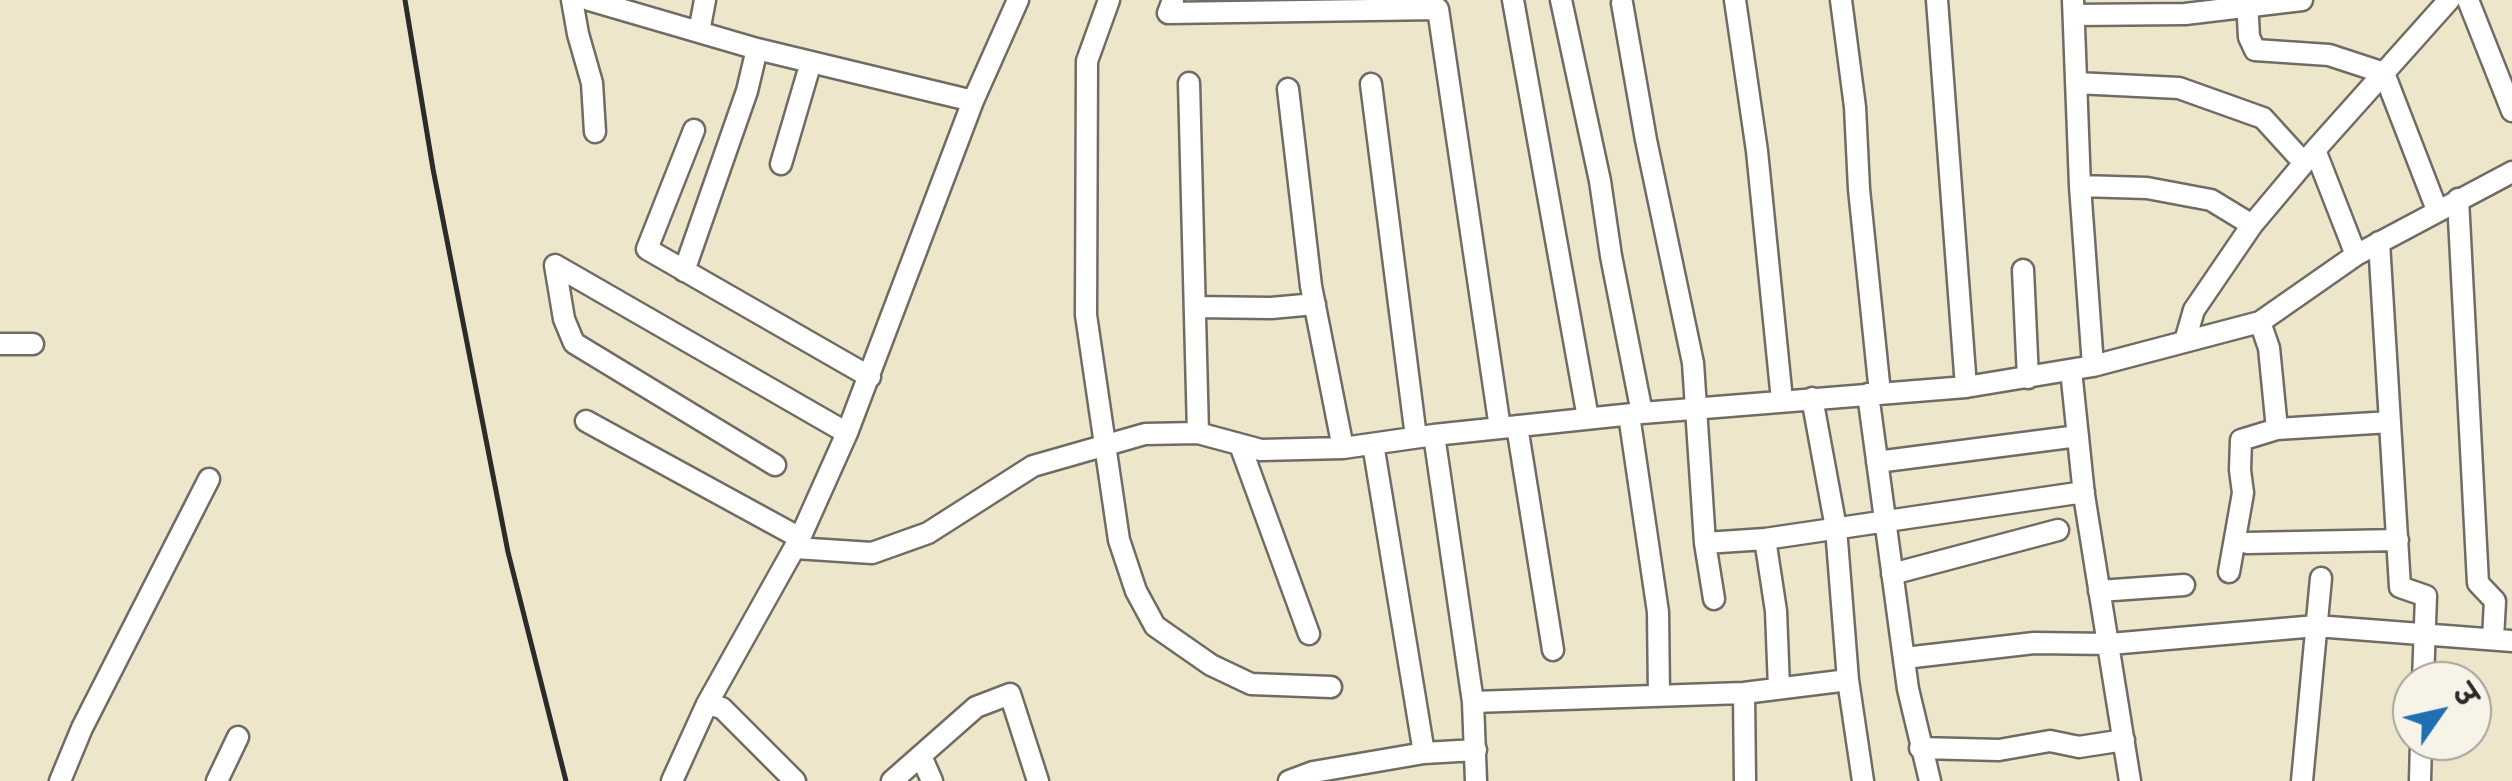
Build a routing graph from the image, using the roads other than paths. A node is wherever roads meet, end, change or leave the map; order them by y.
1 (572, 0) edge
2 (589, 0) edge
3 (705, 0) edge
4 (1018, 0) edge
5 (1109, 0) edge
6 (1174, 0) edge
7 (1513, 0) edge
8 (1561, 0) edge
9 (1735, 0) edge
10 (1841, 0) edge
11 (1936, 0) edge
12 (2302, 0) edge
13 (2448, 0) edge
14 (2468, 0) edge
15 (1622, 3) dead end
16 (2247, 3) edge
17 (2073, 7) edge
18 (699, 32) junction
19 (757, 49) junction
20 (811, 62) junction
21 (2384, 72) junction
22 (1189, 82) dead end
23 (2076, 83) junction
24 (1371, 84) dead end
25 (1288, 88) dead end
26 (973, 100) junction
27 (2512, 111) edge
28 (694, 130) dead end
29 (594, 132) dead end
30 (2309, 157) junction
31 (781, 164) dead end
32 (2512, 172) edge
33 (2080, 186) junction
34 (2458, 199) junction
35 (2436, 210) junction
36 (2252, 226) junction
37 (2379, 242) junction
38 (2356, 255) junction
39 (2023, 270) dead end
40 (684, 271) junction
41 (1315, 304) junction
42 (1195, 307) junction
43 (2260, 322) junction
44 (2185, 341) junction
45 (0, 344) edge
46 (32, 344) dead end
47 (2093, 366) junction
48 (2071, 370) junction
49 (870, 377) junction
50 (2028, 378) junction
51 (1966, 387) junction
52 (1874, 394) junction
53 (1812, 398) junction
54 (1782, 400) junction
55 (1694, 408) junction
56 (1636, 414) junction
57 (1588, 418) junction
58 (586, 421) dead end
59 (2390, 422) junction
60 (1509, 427) junction
61 (2277, 430) junction
62 (847, 433) junction
63 (1198, 433) junction
64 (1425, 436) junction
65 (2078, 436) junction
66 (1240, 444) junction
67 (1373, 444) junction
68 (1105, 447) junction
69 (1343, 448) junction
70 (1877, 462) junction
71 (775, 465) dead end
72 (209, 479) dead end
73 (2084, 492) junction
74 (1883, 519) junction
75 (1836, 528) junction
76 (2058, 530) dead end
77 (1765, 538) junction
78 (2398, 540) junction
79 (797, 543) junction
80 (1705, 544) junction
81 (2248, 544) dead end
82 (2229, 572) dead end
83 (1892, 574) junction
84 (2320, 578) dead end
85 (2184, 585) dead end
86 (2099, 592) junction
87 (1714, 599) dead end
88 (2316, 626) junction
89 (1309, 634) dead end
90 (2424, 634) junction
91 (2503, 640) edge
92 (2110, 644) junction
93 (1553, 650) dead end
94 (1906, 658) junction
95 (2423, 661) edge
96 (1848, 680) junction
97 (1330, 687) dead end
98 (1779, 688) junction
99 (1744, 692) junction
100 (1659, 696) junction
101 (1473, 702) junction
102 (706, 704) junction
103 (238, 737) dead end
104 (2124, 740) junction
105 (1920, 748) junction
106 (1476, 750) junction
107 (1424, 753) junction
108 (921, 756) junction
109 (60, 781) edge
110 (217, 781) edge
111 (672, 781) edge
112 (796, 781) edge
113 (892, 781) edge
114 (932, 781) edge
115 (1038, 781) edge
116 (1289, 781) edge
117 (1476, 781) edge
118 (1745, 781) edge
119 (1863, 781) edge
120 (1930, 781) edge
121 (2130, 781) edge
122 (2302, 781) edge

1 - 29 street
2 - 18 street
3 - 18 street
4 - 26 street
5 - 68 street
6 - 60 street
7 - 57 street
8 - 56 street
9 - 54 street
10 - 52 street
11 - 51 street
12 - 16 street
13 - 21 street
14 - 27 street
15 - 55 street
16 - 17 street
16 - 21 street
17 - 23 street
18 - 19 street
19 - 20 street
19 - 40 street
20 - 26 street
20 - 31 street
21 - 30 street
21 - 35 street
22 - 42 street
23 - 30 street
23 - 33 street
24 - 64 street
25 - 41 street
26 - 49 street
28 - 40 street
30 - 36 street
30 - 38 street
32 - 34 street
33 - 36 street
33 - 47 street
34 - 35 street
34 - 91 street
35 - 37 street
36 - 44 street
37 - 38 street
37 - 59 street
38 - 43 street
39 - 50 street
40 - 49 street
41 - 42 street
41 - 69 street
42 - 63 street
43 - 44 street
43 - 61 street
44 - 47 street
45 - 46 street
47 - 48 street
48 - 50 street
48 - 65 street
49 - 62 street
50 - 51 street
51 - 52 street
52 - 53 street
52 - 70 street
53 - 54 street
53 - 75 street
54 - 55 street
55 - 56 street
55 - 80 street
56 - 57 street
56 - 100 street
57 - 60 street
58 - 79 street
59 - 61 street
59 - 78 street
60 - 64 street
60 - 93 street
61 - 82 street
62 - 71 street
62 - 79 street
63 - 66 street
63 - 68 street
64 - 67 street
64 - 101 street
65 - 70 street
65 - 73 street
66 - 69 street
66 - 89 street
67 - 69 street
67 - 107 street
68 - 79 street
68 - 97 street
70 - 74 street
72 - 109 street
73 - 74 street
73 - 86 street
74 - 75 street
74 - 83 street
75 - 77 street
75 - 96 street
76 - 83 street
77 - 80 street
77 - 98 street
78 - 81 street
78 - 90 street
79 - 102 street
80 - 87 street
83 - 94 street
84 - 88 street
85 - 86 street
86 - 92 street
88 - 90 street
88 - 92 street
88 - 122 street
90 - 91 street
90 - 95 street
92 - 94 street
92 - 104 street
94 - 105 street
96 - 98 street
96 - 119 street
98 - 99 street
99 - 100 street
99 - 118 street
100 - 101 street
101 - 106 street
102 - 111 street
102 - 112 street
103 - 110 street
104 - 105 street
104 - 121 street
105 - 120 street
106 - 107 street
106 - 117 street
107 - 116 street
108 - 113 street
108 - 114 street
108 - 115 street

